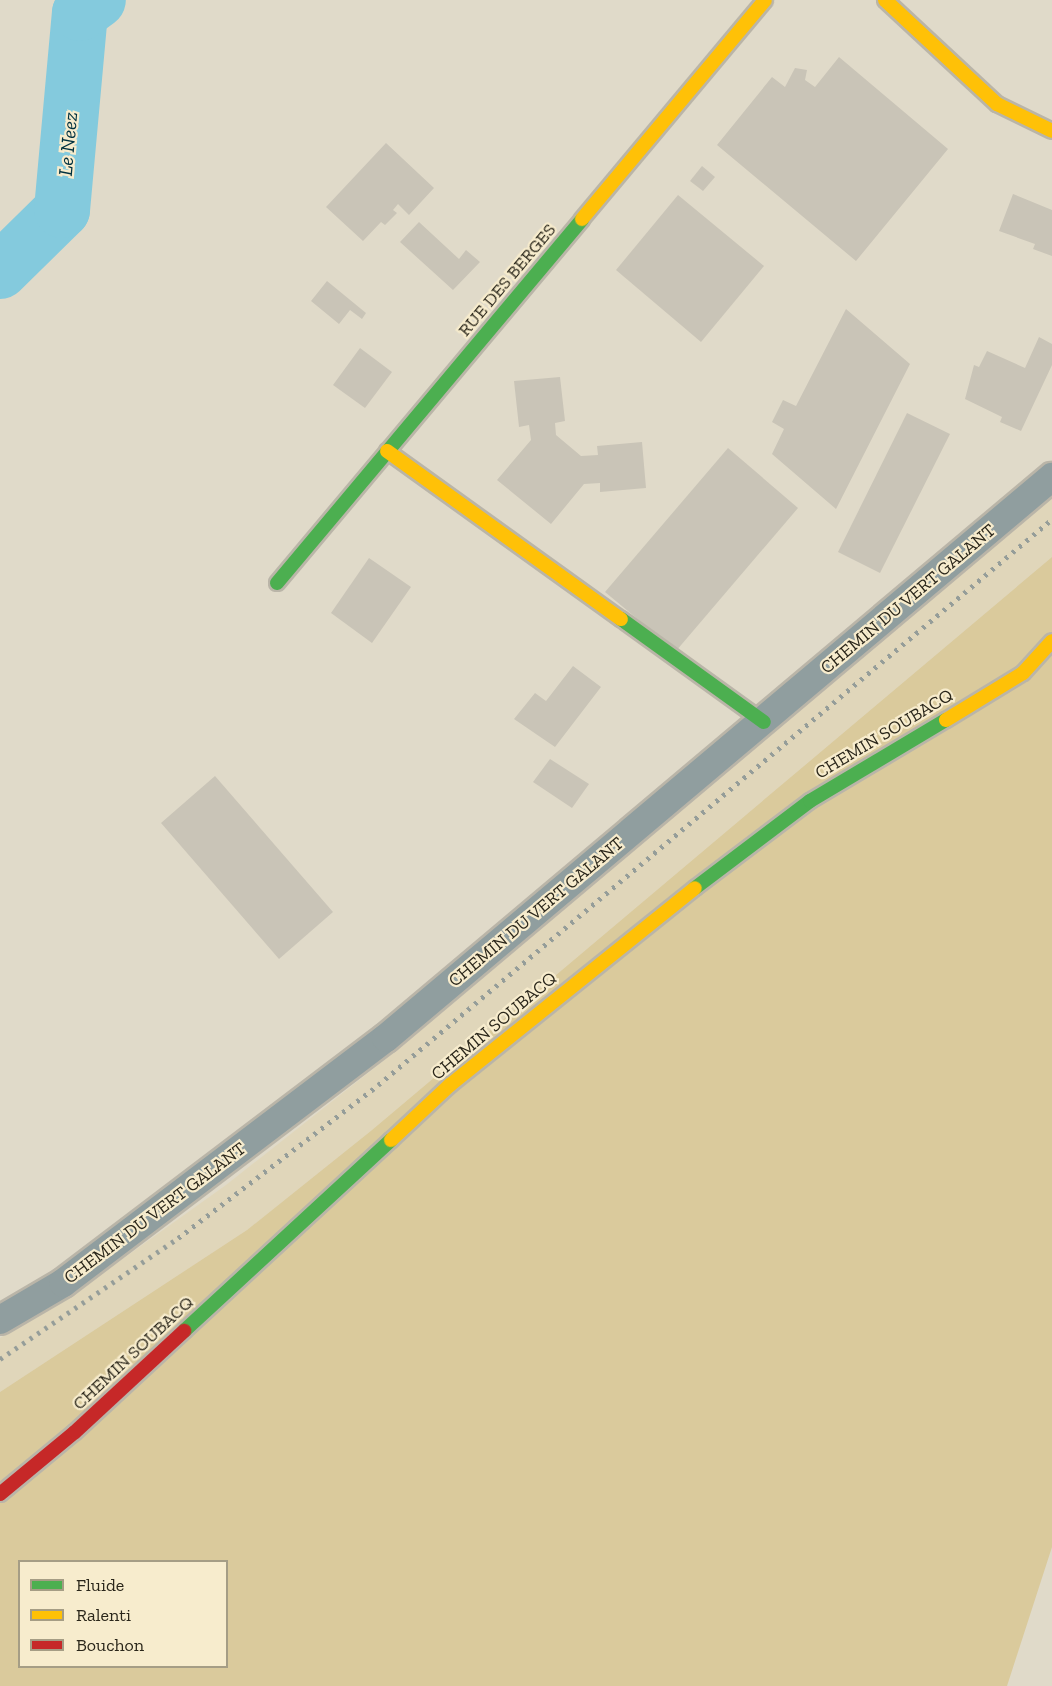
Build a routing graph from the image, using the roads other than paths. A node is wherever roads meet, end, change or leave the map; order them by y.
1 (765, 0) edge
2 (885, 0) edge
3 (1052, 131) edge
4 (387, 451) junction
5 (1052, 477) edge
6 (277, 583) dead end
7 (1052, 641) edge
8 (764, 722) junction
9 (0, 1320) edge
10 (0, 1494) edge

1 - 4 street, RUE DES BERGES
2 - 3 street
4 - 6 street, RUE DES BERGES
4 - 8 street
5 - 8 street, CHEMIN DU VERT GALANT
7 - 10 street, CHEMIN SOUBACQ
8 - 9 street, CHEMIN DU VERT GALANT

